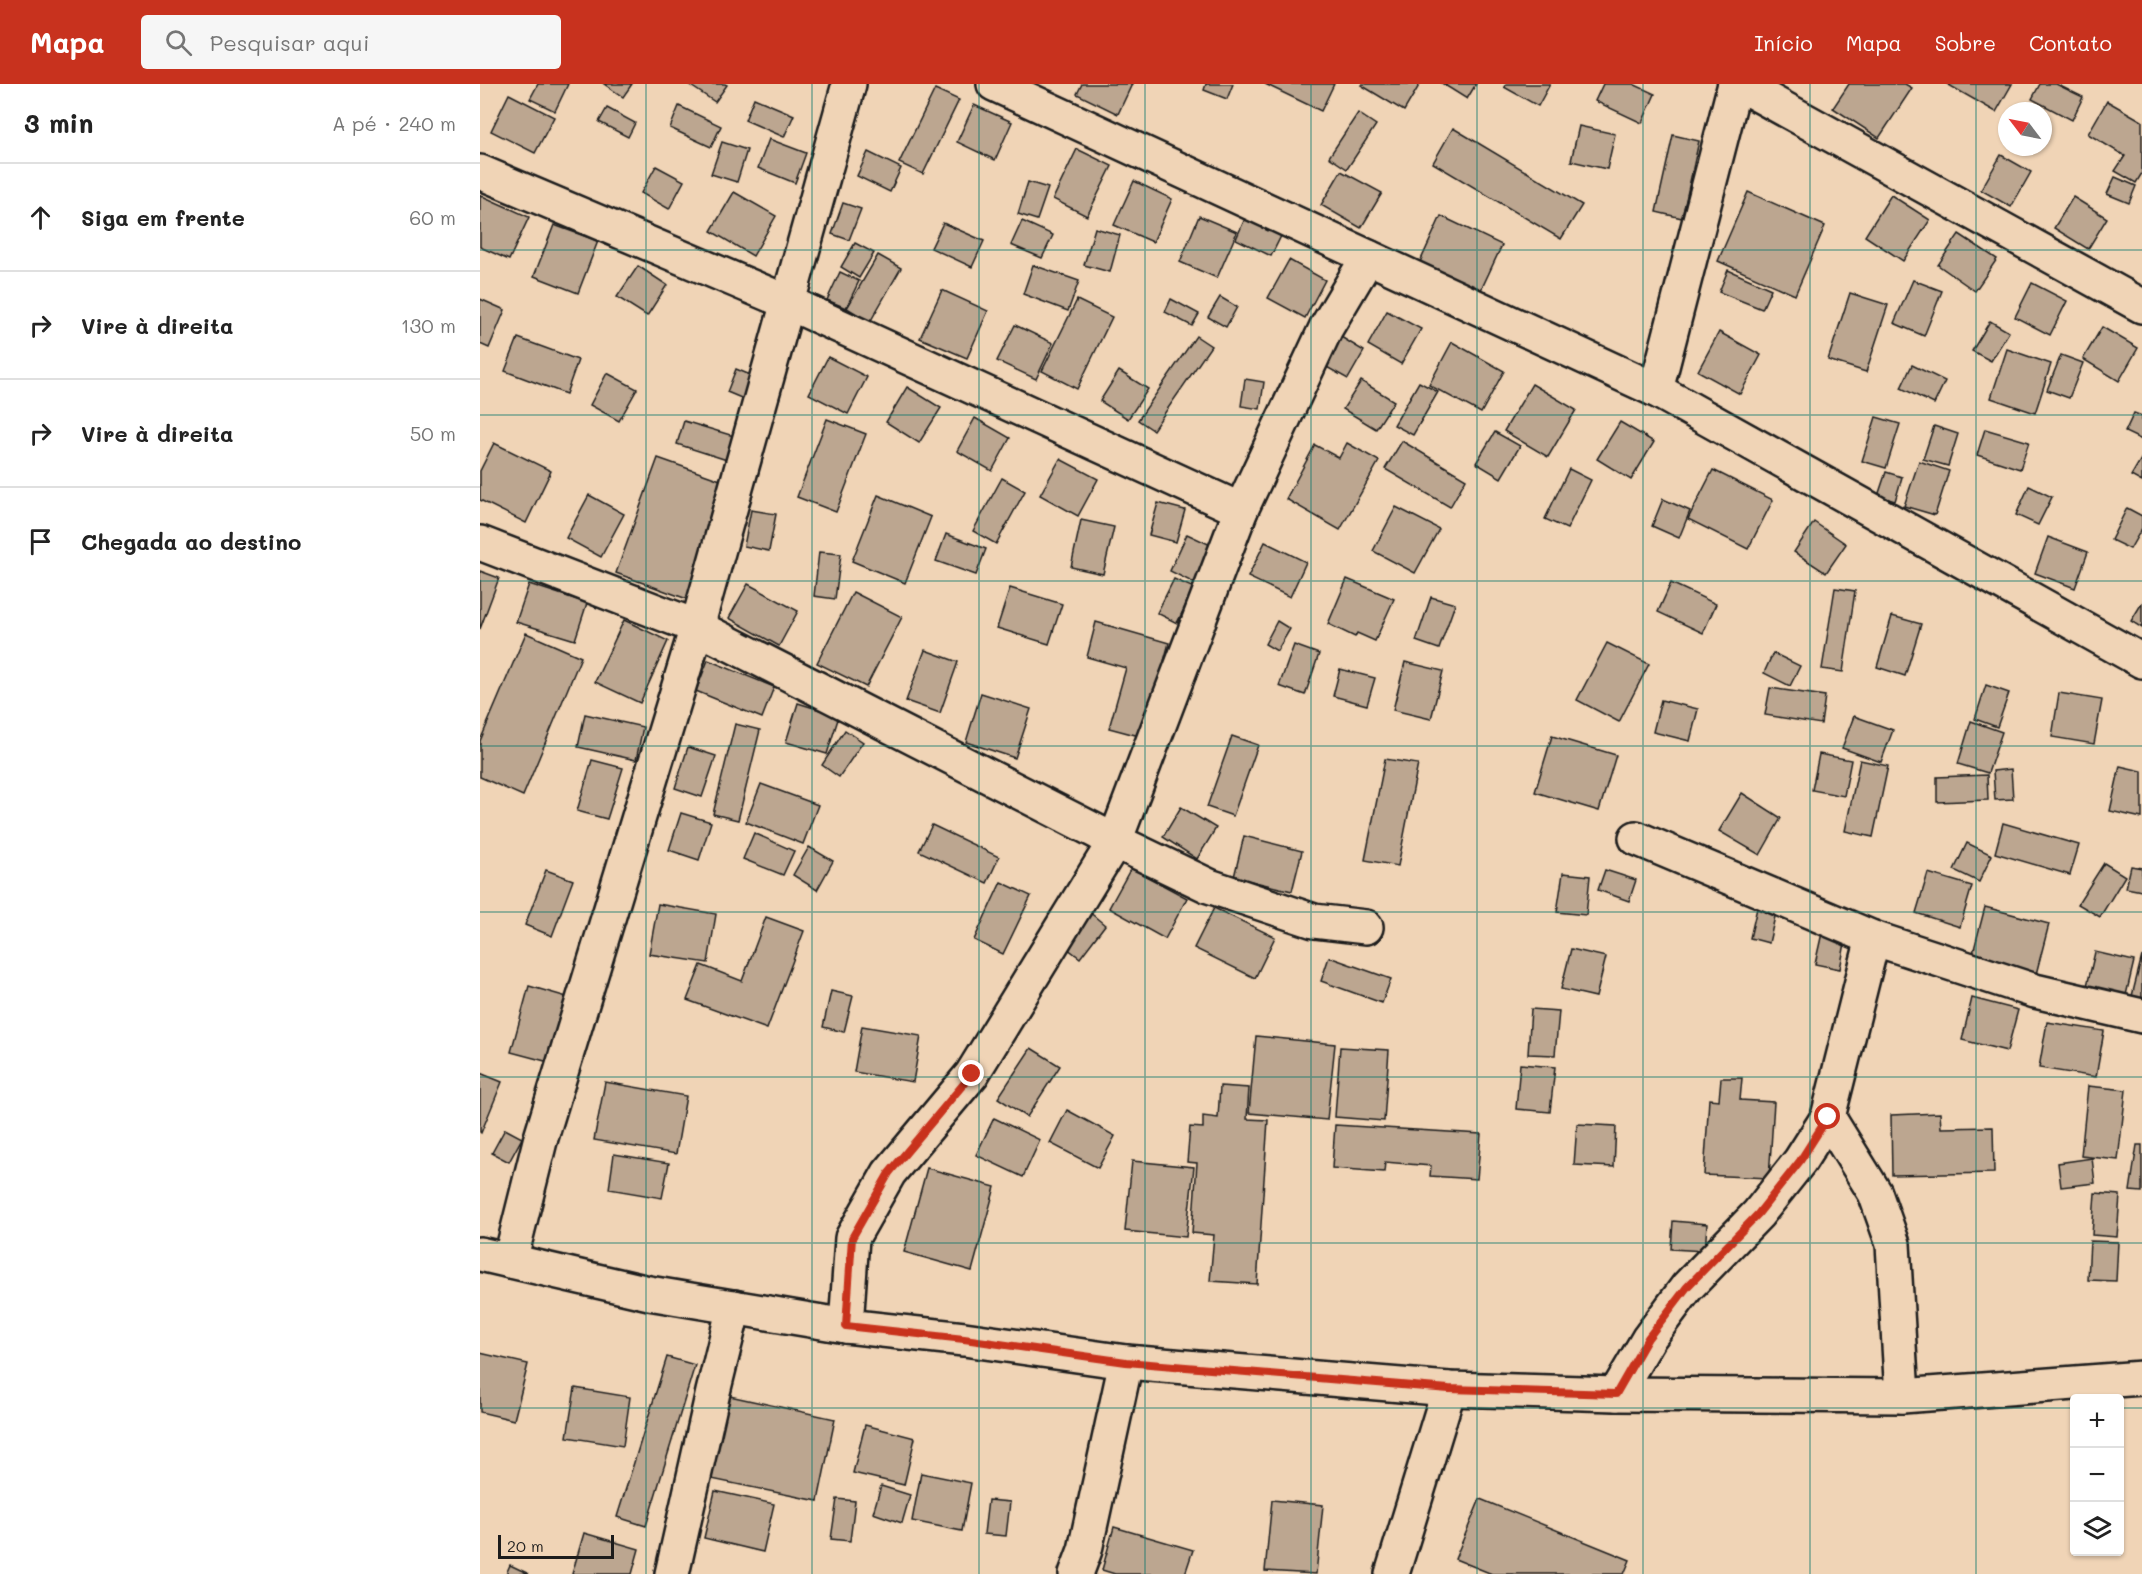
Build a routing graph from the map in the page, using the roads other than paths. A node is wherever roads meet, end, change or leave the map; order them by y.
1 (849, 84) edge
2 (994, 84) edge
3 (1737, 84) edge
4 (480, 172) edge
5 (1368, 257) junction
6 (787, 302) junction
7 (2142, 306) edge
8 (1656, 390) junction
9 (1241, 510) junction
10 (480, 543) edge
11 (697, 627) junction
12 (2142, 661) edge
13 (1636, 838) dead end
14 (1115, 841) junction
15 (1366, 927) dead end
16 (1873, 938) junction
17 (2142, 1016) edge
18 (1828, 1117) junction
19 (495, 1258) edge
20 (734, 1307) junction
21 (846, 1326) junction
22 (1126, 1362) junction
23 (2142, 1378) edge
24 (1449, 1389) junction
25 (1616, 1394) junction
26 (1902, 1396) junction
27 (672, 1574) edge
28 (1076, 1574) edge
29 (1392, 1574) edge

1 - 6 street
2 - 5 street
3 - 7 street
3 - 8 street
4 - 6 street
5 - 8 street
5 - 9 street
6 - 9 street
6 - 11 street
8 - 12 street
9 - 14 street
10 - 11 street
11 - 14 street
11 - 19 street
13 - 16 street
14 - 15 street
14 - 21 street
16 - 17 street
16 - 18 street
18 - 25 street
18 - 26 street
19 - 20 street
20 - 21 street
20 - 27 street
21 - 22 street
22 - 24 street
22 - 28 street
23 - 26 street
24 - 25 street
24 - 29 street
25 - 26 street

